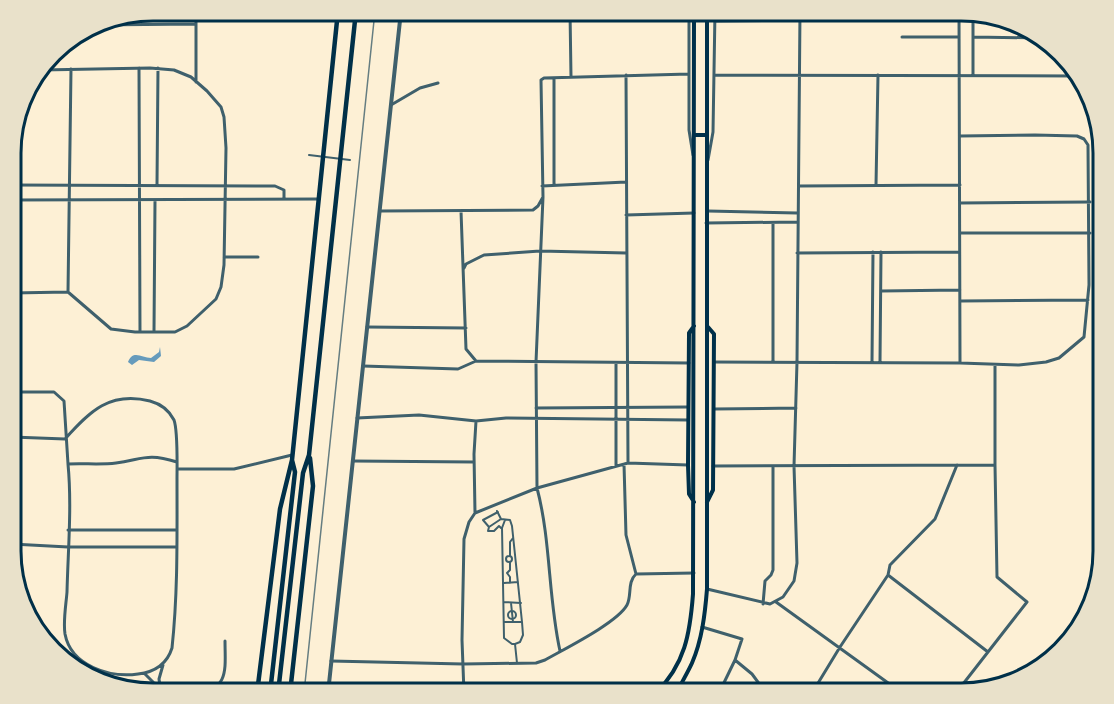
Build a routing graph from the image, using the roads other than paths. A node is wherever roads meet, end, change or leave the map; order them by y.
1 (337, 21) edge
2 (355, 21) edge
3 (400, 21) edge
4 (570, 21) edge
5 (688, 21) edge
6 (694, 21) edge
7 (707, 21) edge
8 (715, 21) edge
9 (800, 21) edge
10 (959, 21) edge
11 (973, 22) edge
12 (196, 24) joint
13 (125, 25) edge
14 (902, 37) dead end
15 (959, 37) junction
16 (973, 37) junction
17 (1024, 38) edge
18 (139, 68) junction
19 (158, 68) junction
20 (71, 69) junction
21 (51, 70) edge
22 (689, 74) junction
23 (626, 75) junction
24 (714, 75) junction
25 (878, 75) junction
26 (959, 75) junction
27 (973, 75) junction
28 (800, 76) junction
29 (1068, 76) edge
30 (571, 77) junction
31 (554, 78) junction
32 (196, 82) junction
33 (438, 83) dead end
34 (390, 105) junction
35 (694, 135) junction
36 (706, 135) junction
37 (960, 136) junction
38 (309, 155) dead end
39 (350, 160) dead end
40 (694, 166) junction
41 (706, 168) junction
42 (626, 182) junction
43 (140, 184) junction
44 (157, 184) junction
45 (21, 185) edge
46 (225, 185) junction
47 (554, 185) junction
48 (876, 185) junction
49 (960, 185) junction
50 (68, 186) junction
51 (542, 186) junction
52 (799, 186) junction
53 (543, 197) junction
54 (225, 198) junction
55 (284, 199) junction
56 (319, 199) junction
57 (21, 200) edge
58 (68, 201) junction
59 (140, 201) junction
60 (155, 201) junction
61 (1090, 202) junction
62 (960, 203) junction
63 (380, 211) junction
64 (461, 211) junction
65 (706, 211) junction
66 (694, 213) junction
67 (798, 213) junction
68 (626, 214) junction
69 (797, 222) junction
70 (706, 223) junction
71 (773, 223) junction
72 (960, 233) junction
73 (1090, 233) junction
74 (540, 251) junction
75 (873, 252) junction
76 (881, 252) junction
77 (960, 252) junction
78 (626, 253) junction
79 (797, 253) junction
80 (258, 256) dead end
81 (224, 257) junction
82 (464, 268) junction
83 (961, 290) junction
84 (881, 291) junction
85 (68, 292) junction
86 (21, 293) edge
87 (1088, 300) junction
88 (961, 301) junction
89 (694, 326) junction
90 (707, 326) junction
91 (367, 327) junction
92 (466, 328) junction
93 (140, 332) junction
94 (154, 332) junction
95 (476, 361) junction
96 (536, 362) junction
97 (616, 362) junction
98 (626, 362) junction
99 (713, 362) junction
100 (773, 362) junction
101 (797, 362) junction
102 (689, 363) junction
103 (872, 363) junction
104 (880, 363) junction
105 (960, 363) junction
106 (996, 364) junction
107 (363, 366) junction
108 (21, 392) edge
109 (688, 407) junction
110 (536, 408) junction
111 (616, 408) junction
112 (627, 408) junction
113 (796, 408) junction
114 (713, 409) junction
115 (357, 418) junction
116 (536, 419) junction
117 (616, 419) junction
118 (627, 419) junction
119 (688, 420) junction
120 (476, 421) junction
121 (21, 437) edge
122 (65, 439) junction
123 (309, 455) junction
124 (292, 458) junction
125 (352, 461) junction
126 (177, 462) junction
127 (474, 462) junction
128 (626, 463) junction
129 (68, 464) junction
130 (688, 465) junction
131 (957, 465) junction
132 (995, 465) junction
133 (616, 466) junction
134 (713, 466) junction
135 (773, 466) junction
136 (794, 466) junction
137 (177, 469) junction
138 (537, 488) junction
139 (694, 502) junction
140 (706, 502) junction
141 (475, 513) junction
142 (503, 520) junction
143 (489, 527) junction
144 (502, 528) junction
145 (68, 530) junction
146 (177, 530) junction
147 (513, 538) junction
148 (21, 544) edge
149 (503, 545) junction
150 (177, 546) junction
151 (68, 547) junction
152 (509, 547) junction
153 (510, 559) junction
154 (694, 573) junction
155 (636, 574) junction
156 (888, 575) junction
157 (518, 582) junction
158 (504, 583) junction
159 (510, 583) junction
160 (707, 589) junction
161 (504, 602) junction
162 (776, 602) junction
163 (511, 603) junction
164 (521, 603) junction
165 (763, 603) junction
166 (513, 620) junction
167 (504, 622) junction
168 (522, 622) junction
169 (702, 627) junction
170 (225, 641) dead end
171 (515, 644) junction
172 (840, 646) junction
173 (560, 651) junction
174 (988, 652) junction
175 (735, 660) junction
176 (331, 661) junction
177 (517, 663) junction
178 (463, 664) junction
179 (163, 665) junction
180 (144, 673) junction
181 (155, 683) edge
182 (160, 683) edge
183 (220, 683) edge
184 (258, 683) edge
185 (271, 683) edge
186 (279, 683) edge
187 (291, 683) edge
188 (329, 683) edge
189 (464, 683) edge
190 (665, 683) edge
191 (682, 683) edge
192 (724, 683) edge
193 (758, 683) edge
194 (818, 683) edge
195 (889, 683) edge
196 (964, 683) edge

1 - 56 highway
2 - 123 highway
3 - 34 street
4 - 30 street
5 - 22 street
6 - 35 main road
7 - 36 main road
8 - 24 street
9 - 28 street
10 - 15 street
11 - 16 street
12 - 13 street
12 - 32 street
14 - 15 street
15 - 26 street
16 - 17 street
16 - 27 street
18 - 19 street
18 - 20 street
18 - 43 street
19 - 32 street
19 - 44 street
20 - 21 street
20 - 50 street
22 - 23 street
22 - 40 street
23 - 30 street
23 - 42 street
24 - 28 street
24 - 41 street
25 - 26 street
25 - 28 street
25 - 48 street
26 - 27 street
26 - 37 street
27 - 29 street
28 - 52 street
30 - 31 street
31 - 47 street
31 - 51 street
32 - 46 street
33 - 34 street
34 - 63 street
35 - 36 main road
35 - 40 main road
36 - 41 main road
37 - 49 street
37 - 61 street
38 - 39 street
40 - 66 main road
41 - 65 main road
42 - 47 street
42 - 68 street
43 - 44 street
43 - 50 street
43 - 59 street
44 - 46 street
45 - 50 street
46 - 54 street
46 - 55 street
47 - 51 street
48 - 49 street
48 - 52 street
49 - 62 street
50 - 58 street
51 - 53 street
52 - 67 street
53 - 64 street
53 - 74 street
54 - 55 street
54 - 60 street
54 - 81 street
55 - 56 street
56 - 124 highway
57 - 58 street
58 - 59 street
58 - 85 street
59 - 60 street
59 - 93 street
60 - 94 street
61 - 62 street
61 - 73 street
62 - 72 street
63 - 64 street
63 - 91 street
64 - 82 street
65 - 67 street
65 - 70 main road
66 - 68 street
66 - 89 main road
67 - 69 street
68 - 78 street
69 - 71 street
69 - 79 street
70 - 71 street
70 - 90 main road
71 - 100 street
72 - 73 street
72 - 77 street
73 - 87 street
74 - 78 street
74 - 82 street
74 - 96 street
75 - 76 street
75 - 79 street
75 - 103 street
76 - 77 street
76 - 84 street
77 - 83 street
78 - 98 street
79 - 101 street
80 - 81 street
81 - 94 street
82 - 92 street
83 - 84 street
83 - 88 street
84 - 104 street
85 - 86 street
85 - 93 street
87 - 88 street
87 - 106 street
88 - 105 street
89 - 102 main road
89 - 139 main road
90 - 99 main road
90 - 140 main road
91 - 92 street
91 - 107 street
92 - 95 street
93 - 94 street
95 - 96 street
95 - 107 street
96 - 97 street
96 - 110 street
97 - 98 street
97 - 111 street
98 - 102 street
98 - 112 street
99 - 100 street
99 - 114 main road
100 - 101 street
101 - 103 street
101 - 113 street
102 - 109 main road
103 - 104 street
104 - 105 street
105 - 106 street
106 - 132 street
107 - 115 street
108 - 122 street
109 - 112 street
109 - 119 main road
110 - 111 street
110 - 116 street
111 - 112 street
111 - 117 street
112 - 118 street
113 - 114 street
113 - 136 street
114 - 134 main road
115 - 120 street
115 - 125 street
116 - 117 street
116 - 120 street
116 - 138 street
117 - 118 street
117 - 133 street
118 - 119 street
118 - 128 street
119 - 130 main road
120 - 127 street
121 - 122 street
122 - 126 street
122 - 129 street
123 - 186 highway
123 - 187 highway
124 - 137 street
124 - 184 highway
124 - 185 highway
125 - 127 street
125 - 176 street
126 - 129 street
126 - 137 street
127 - 141 street
128 - 130 street
128 - 133 street
128 - 155 street
129 - 145 street
130 - 139 main road
131 - 132 street
131 - 136 street
131 - 156 street
132 - 174 street
133 - 138 street
134 - 135 street
134 - 140 main road
135 - 136 street
135 - 165 street
136 - 162 street
137 - 146 street
138 - 141 street
138 - 173 street
139 - 154 main road
140 - 160 main road
141 - 178 street
142 - 143 street
142 - 143 street
142 - 144 street
142 - 147 street
143 - 144 street
144 - 149 street
145 - 146 street
145 - 151 street
146 - 150 street
147 - 152 street
147 - 153 street
148 - 151 street
149 - 152 street
149 - 153 street
150 - 151 street
150 - 179 street
151 - 180 street
152 - 153 street
153 - 157 street
153 - 158 street
153 - 159 street
154 - 155 street
154 - 190 main road
155 - 173 street
156 - 172 street
156 - 174 street
157 - 159 street
157 - 164 street
158 - 159 street
158 - 161 street
160 - 165 street
160 - 169 main road
161 - 163 street
161 - 167 street
162 - 165 street
162 - 172 street
163 - 164 street
163 - 166 street
164 - 168 street
166 - 167 street
166 - 168 street
167 - 171 street
168 - 171 street
169 - 175 street
169 - 191 main road
170 - 183 street
171 - 177 street
172 - 194 street
172 - 195 street
173 - 177 street
174 - 196 street
175 - 192 street
175 - 193 street
176 - 178 street
176 - 188 street
177 - 178 street
178 - 189 street
179 - 180 street
179 - 182 street
180 - 181 street

